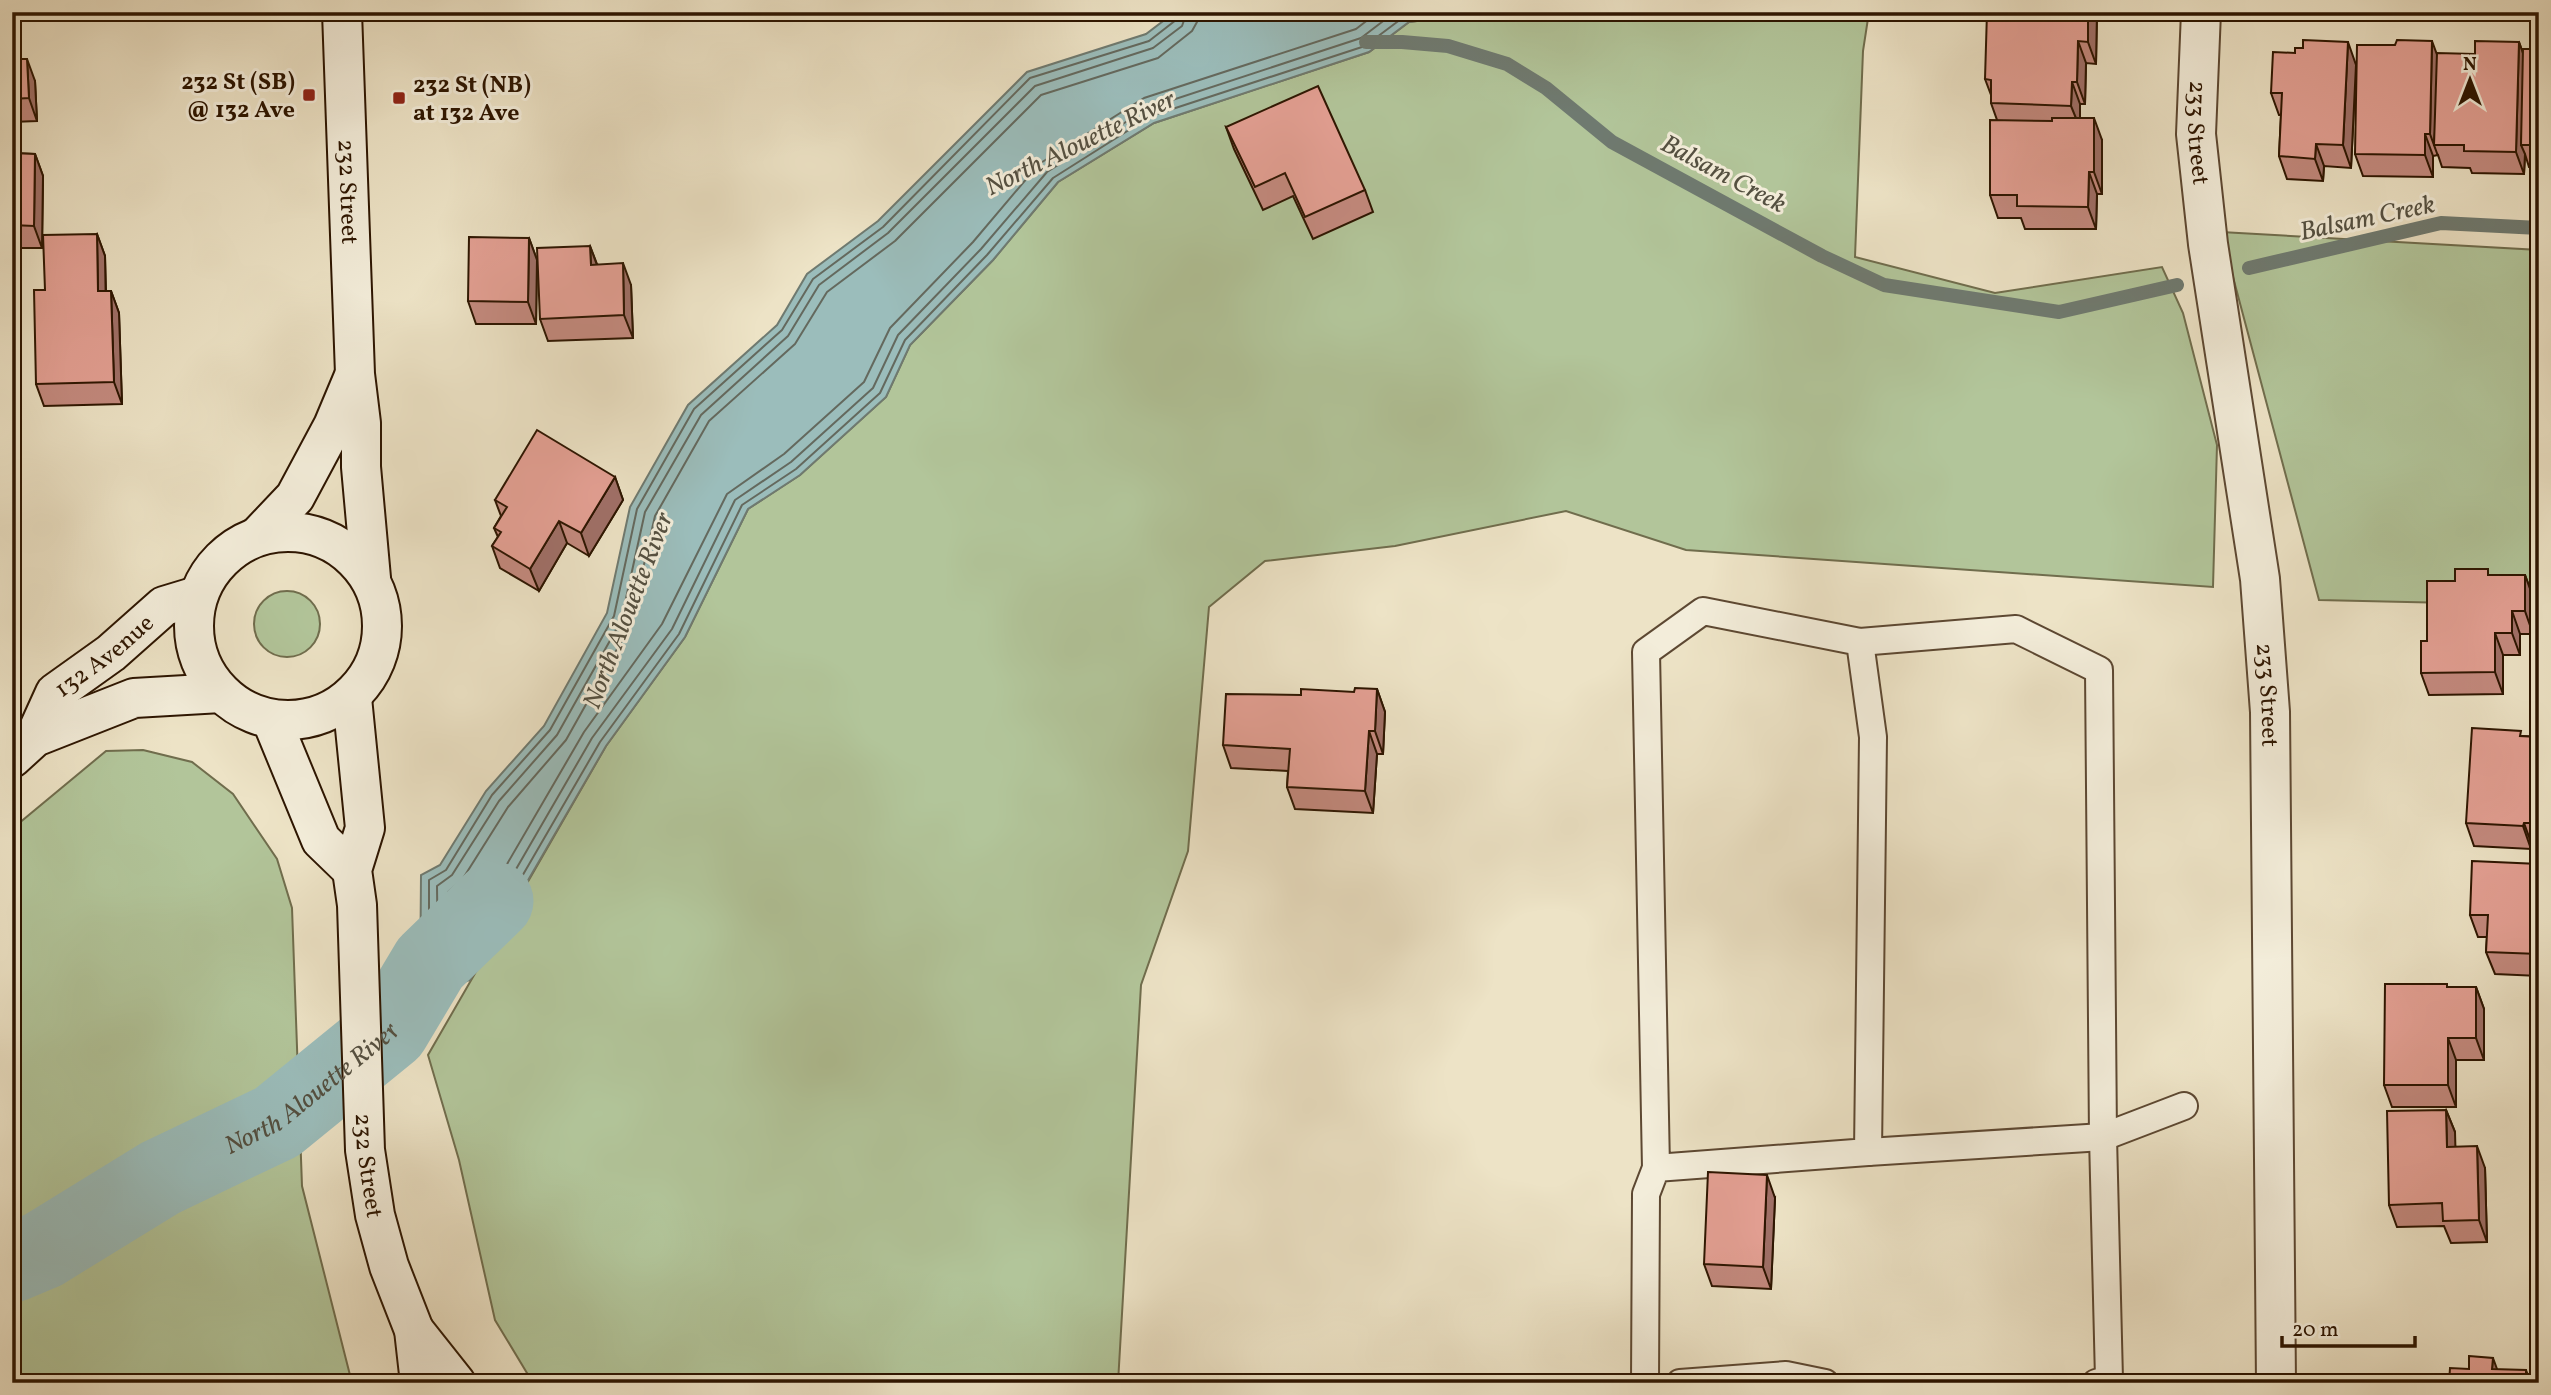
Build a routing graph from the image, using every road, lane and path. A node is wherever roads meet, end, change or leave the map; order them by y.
1 (342, 12) edge
2 (2202, 12) edge
3 (355, 374) junction
4 (259, 535) junction
5 (371, 578) junction
6 (197, 596) junction
7 (1860, 642) junction
8 (221, 693) junction
9 (352, 698) junction
10 (272, 720) junction
11 (24, 748) edge
12 (354, 887) junction
13 (2184, 1106) dead end
14 (2103, 1137) junction
15 (1868, 1152) junction
16 (1656, 1168) junction
17 (414, 1330) junction
18 (420, 1383) edge
19 (456, 1383) edge
20 (1645, 1383) edge
21 (1680, 1383) edge
22 (1825, 1383) edge
23 (2096, 1383) edge
24 (2276, 1383) edge

1 - 3 street, 232 Street
2 - 24 street, 233 Street
3 - 4 street, 232 Street
3 - 5 street, 232 Street
4 - 5 street
4 - 6 street
5 - 9 street
6 - 8 street
6 - 11 street, 132 Avenue
7 - 14 lane
7 - 15 lane
7 - 16 lane
8 - 10 street
8 - 11 street, 132 Avenue
9 - 10 street
9 - 12 street, 232 Street
10 - 12 street
12 - 17 street, 232 Street
13 - 14 lane
14 - 15 lane
14 - 23 lane
15 - 16 lane
16 - 20 lane
17 - 18 street, 232 Street
17 - 19 street, 232 Street
21 - 22 lane

